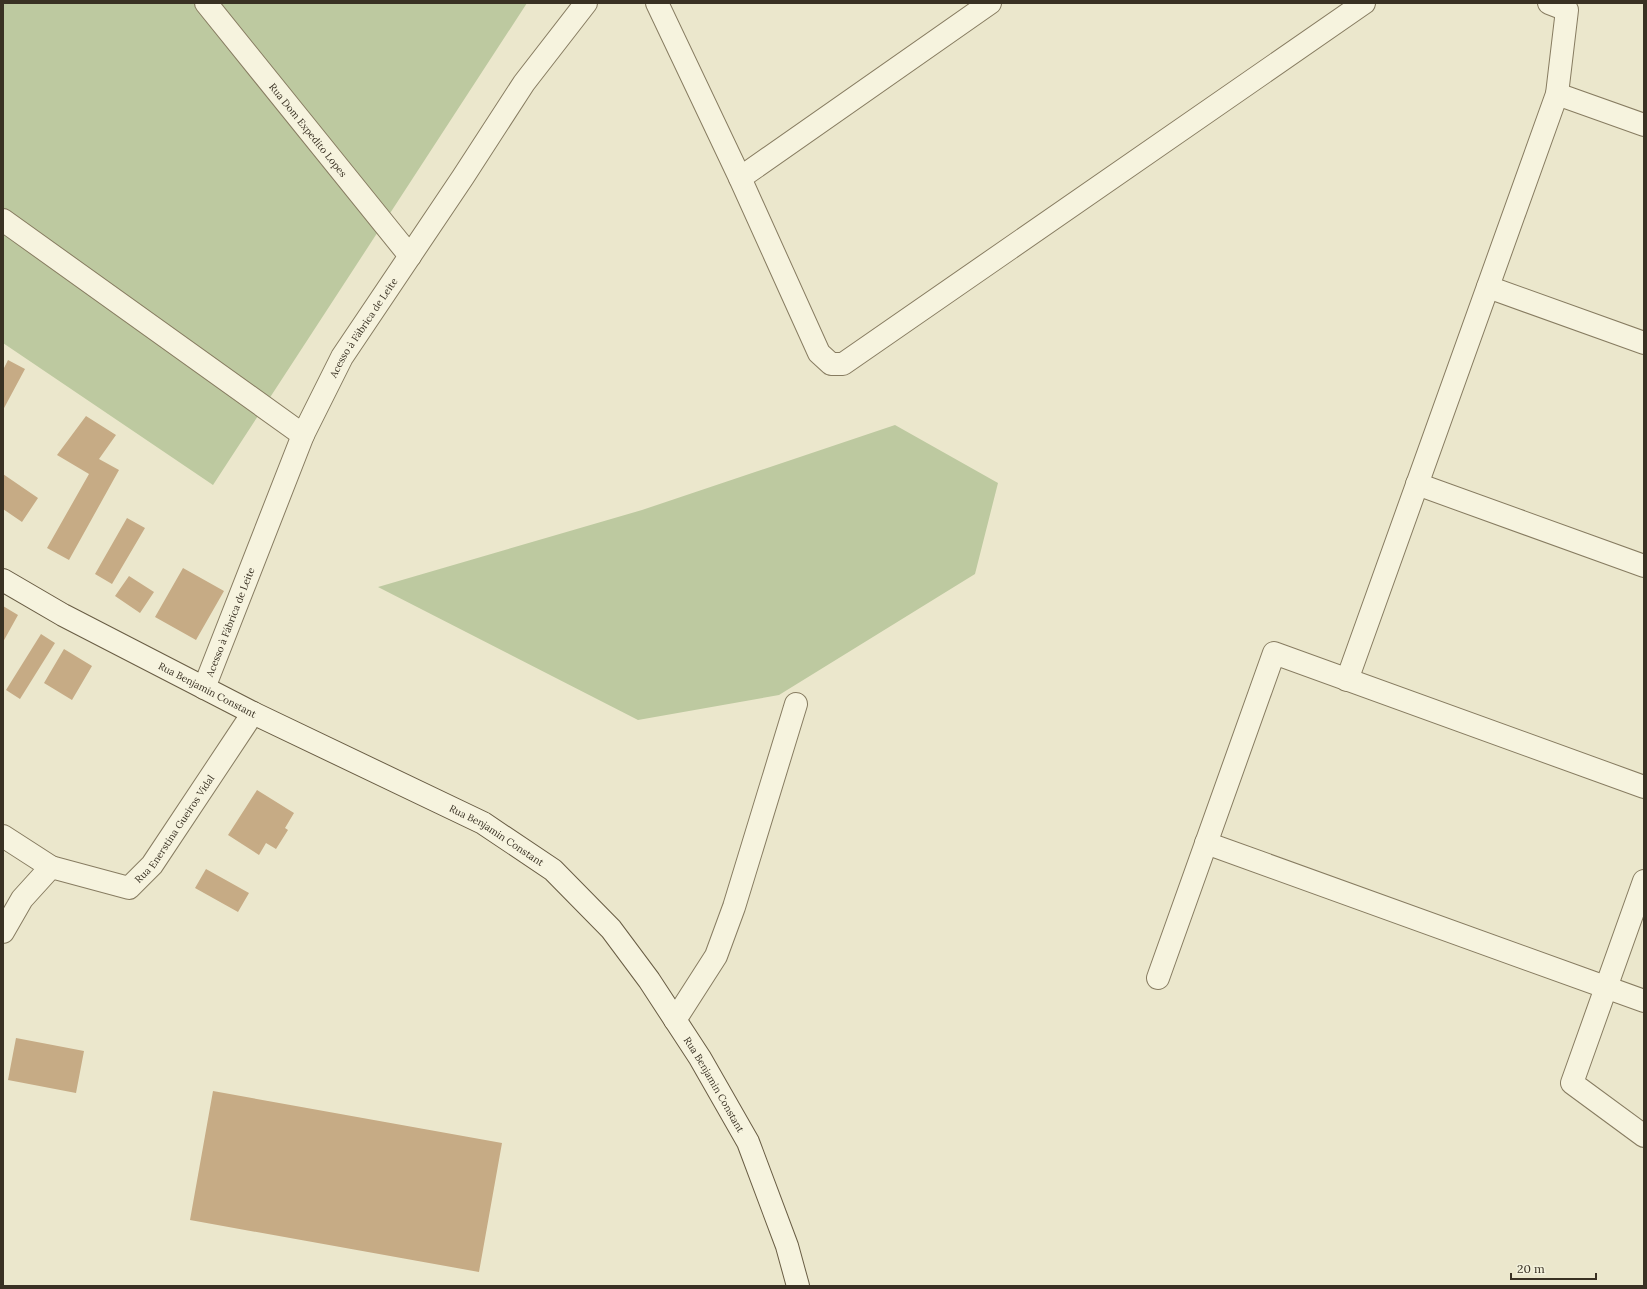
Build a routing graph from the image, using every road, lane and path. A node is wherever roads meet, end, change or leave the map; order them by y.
1 (206, 3) edge
2 (586, 3) edge
3 (657, 3) edge
4 (990, 3) edge
5 (1364, 3) edge
6 (1549, 3) edge
7 (1557, 94) junction
8 (1644, 125) edge
9 (740, 178) junction
10 (3, 220) edge
11 (410, 256) junction
12 (1488, 287) junction
13 (1644, 343) edge
14 (303, 435) junction
15 (1417, 484) junction
16 (1644, 566) edge
17 (3, 580) edge
18 (1347, 680) junction
19 (204, 688) junction
20 (796, 704) dead end
21 (252, 713) junction
22 (1644, 787) edge
23 (3, 836) edge
24 (1206, 843) junction
25 (51, 867) junction
26 (1644, 881) edge
27 (3, 932) edge
28 (1158, 978) dead end
29 (1606, 987) junction
30 (1644, 1001) edge
31 (675, 1020) junction
32 (1644, 1136) edge
33 (798, 1286) edge

1 - 11 street, Rua Dom Expedito Lopes
2 - 11 street, Acesso à Fábrica de Leite
3 - 9 street
4 - 9 street
5 - 9 street
6 - 7 street
7 - 8 street
7 - 12 street
10 - 14 street
11 - 14 street, Acesso à Fábrica de Leite
12 - 13 street
12 - 15 street
14 - 19 street, Acesso à Fábrica de Leite
15 - 16 street
15 - 18 street
17 - 19 street, Rua Benjamin Constant
18 - 22 street
18 - 24 street
19 - 21 street, Rua Benjamin Constant
20 - 31 street
21 - 25 street, Rua Enerstina Gueiros Vidal
21 - 31 street, Rua Benjamin Constant
23 - 25 street
24 - 28 street
24 - 29 street
25 - 27 street
26 - 29 street
29 - 30 street
29 - 32 street
31 - 33 street, Rua Benjamin Constant

